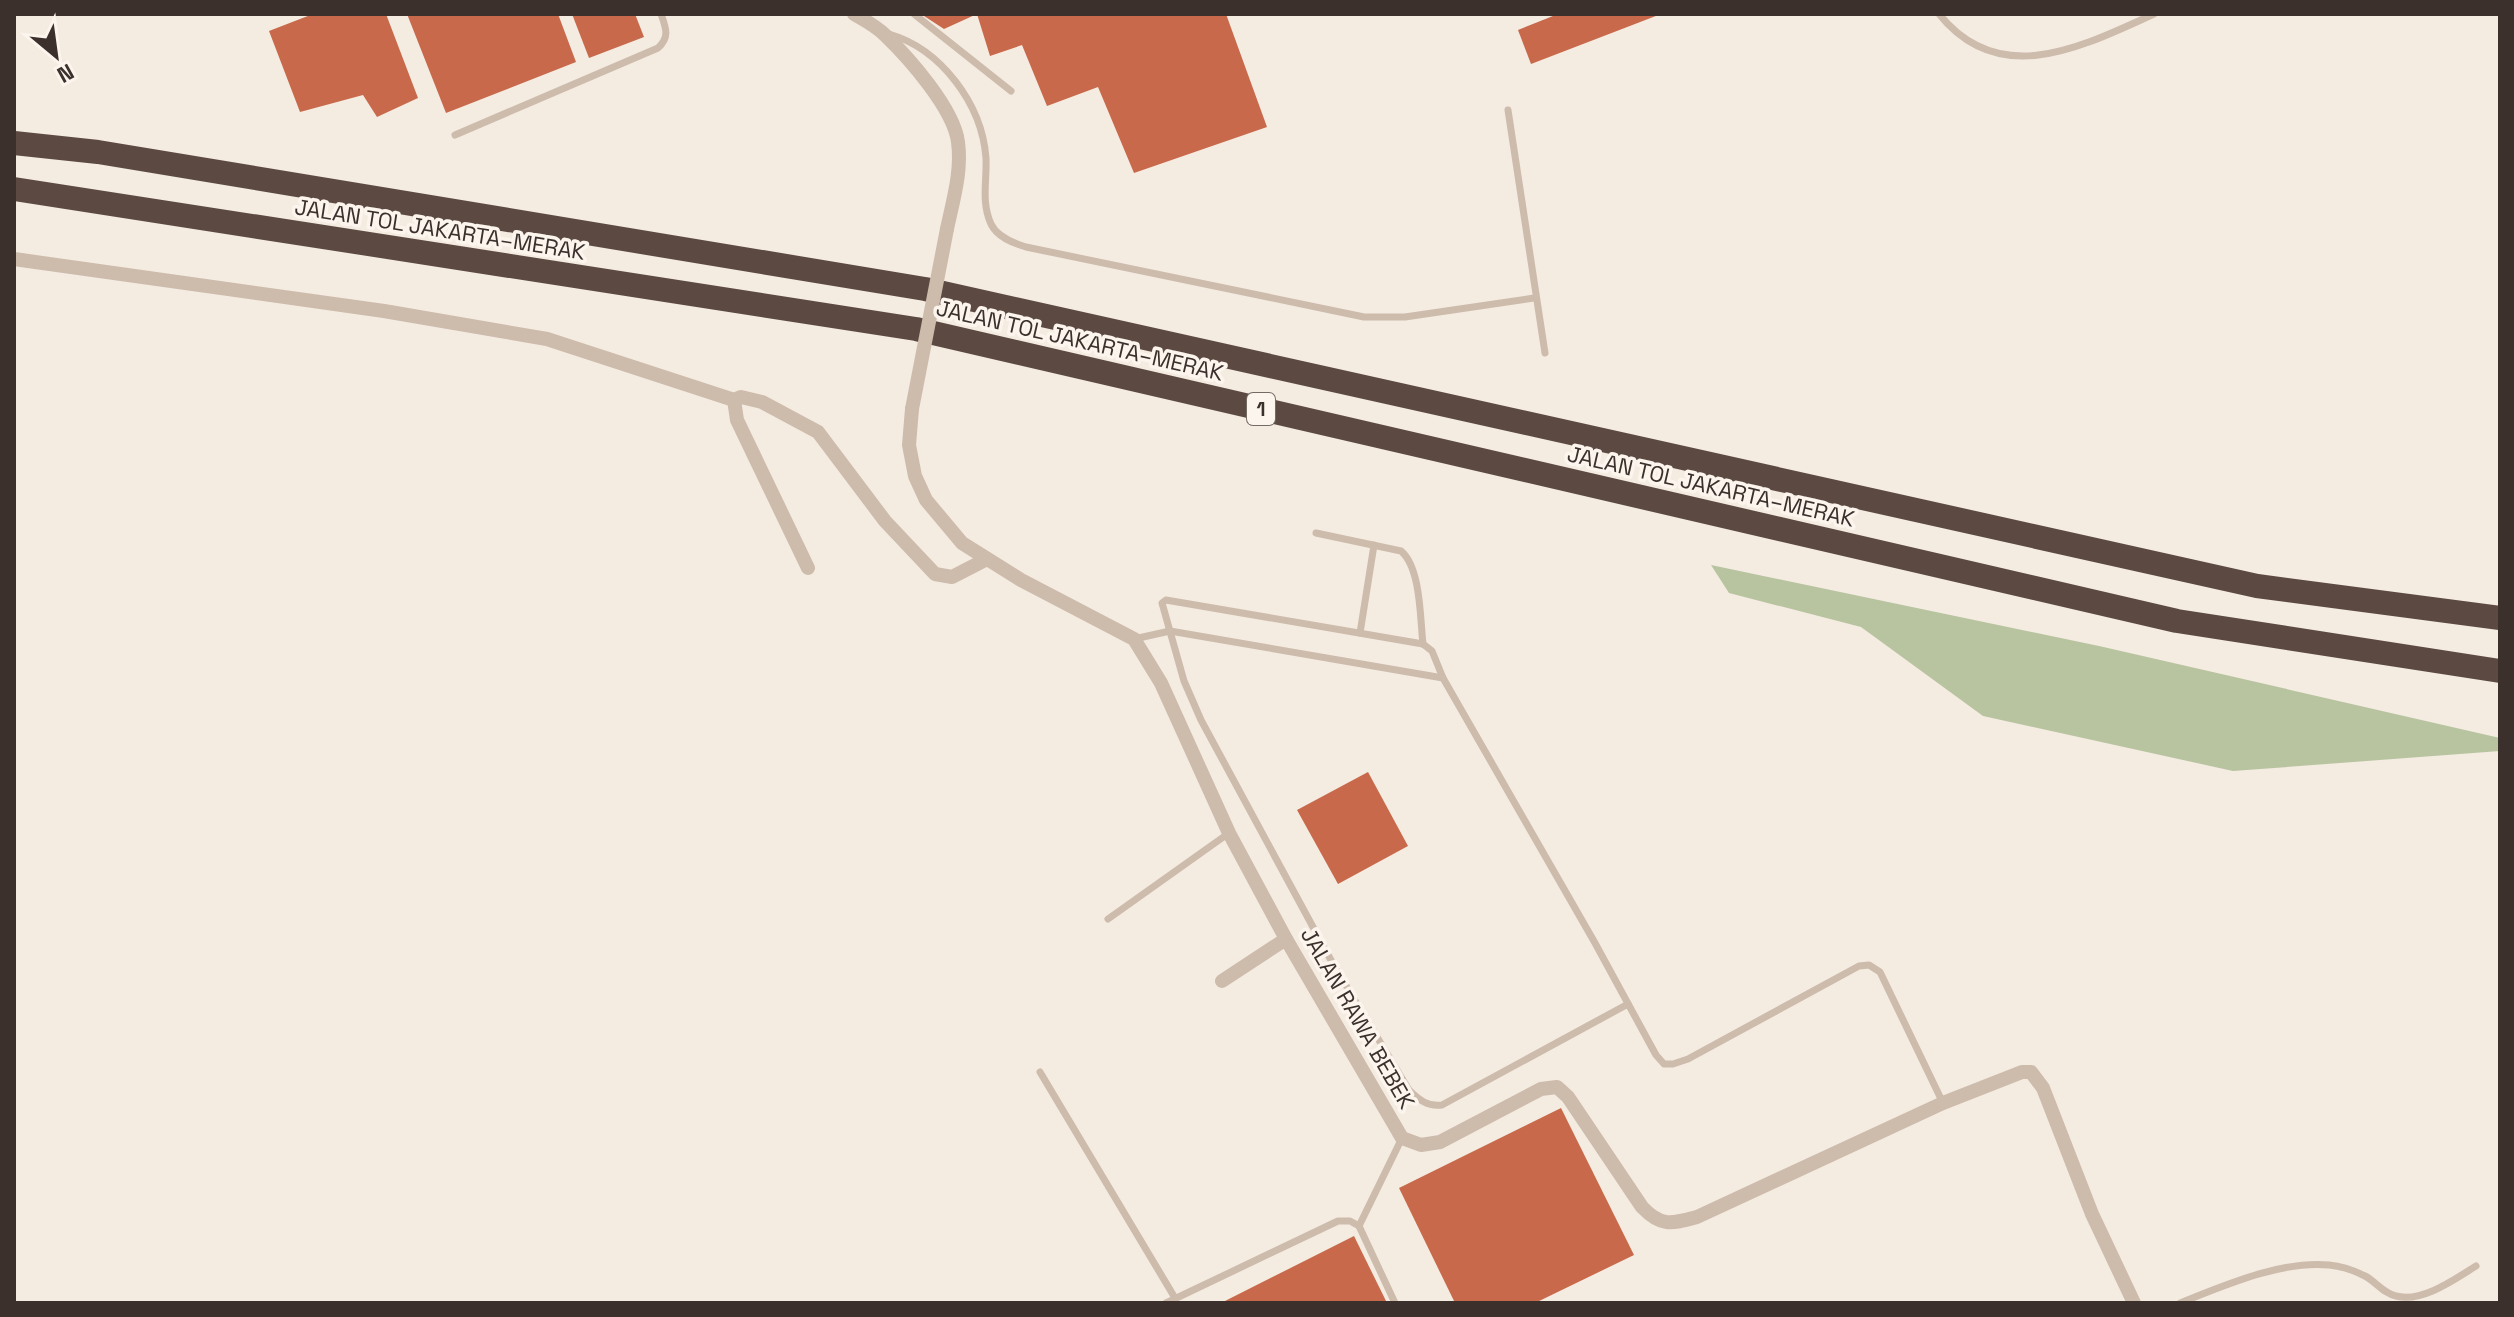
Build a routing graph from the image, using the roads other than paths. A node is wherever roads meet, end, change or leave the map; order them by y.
1 (661, 14) edge
2 (854, 14) edge
3 (914, 14) edge
4 (1939, 14) edge
5 (2154, 14) edge
6 (883, 32) junction
7 (1011, 91) dead end
8 (1508, 110) dead end
9 (455, 135) dead end
10 (14, 143) edge
11 (14, 189) edge
12 (14, 259) edge
13 (1534, 298) junction
14 (1545, 353) dead end
15 (734, 400) junction
16 (1316, 533) dead end
17 (1374, 545) junction
18 (987, 559) junction
19 (808, 568) dead end
20 (2500, 618) edge
21 (1170, 631) junction
22 (1360, 633) junction
23 (1134, 639) junction
24 (1423, 644) junction
25 (2500, 671) edge
26 (1443, 678) junction
27 (1229, 833) junction
28 (1108, 919) dead end
29 (1286, 939) junction
30 (1222, 981) dead end
31 (1628, 1004) junction
32 (1040, 1072) dead end
33 (1943, 1103) junction
34 (1402, 1138) junction
35 (1359, 1226) junction
36 (2476, 1266) dead end
37 (1175, 1298) junction
38 (1166, 1303) edge
39 (1395, 1303) edge
40 (2134, 1303) edge
41 (2180, 1303) edge

1 - 9 lane
2 - 6 street
3 - 7 lane
4 - 5 lane
6 - 13 lane
6 - 18 street, bridge
8 - 13 lane
10 - 20 highway, JALAN TOL JAKARTA–MERAK / 1
11 - 25 highway, JALAN TOL JAKARTA–MERAK / 1
12 - 15 street
13 - 14 lane
15 - 18 street
15 - 19 street
16 - 17 lane
17 - 22 lane
17 - 24 lane
18 - 23 street
21 - 22 lane
21 - 23 lane
21 - 26 lane
21 - 31 lane
22 - 24 lane
23 - 27 street, JALAN RAWA BEBEK
24 - 26 lane
26 - 31 lane
27 - 28 lane
27 - 29 street, JALAN RAWA BEBEK
29 - 30 street
29 - 34 street, JALAN RAWA BEBEK
31 - 33 lane
32 - 37 lane
33 - 34 street, JALAN RAWA BEBEK
33 - 40 street, JALAN RAWA BEBEK
34 - 35 lane
35 - 37 lane
35 - 39 lane
36 - 41 lane
37 - 38 lane

